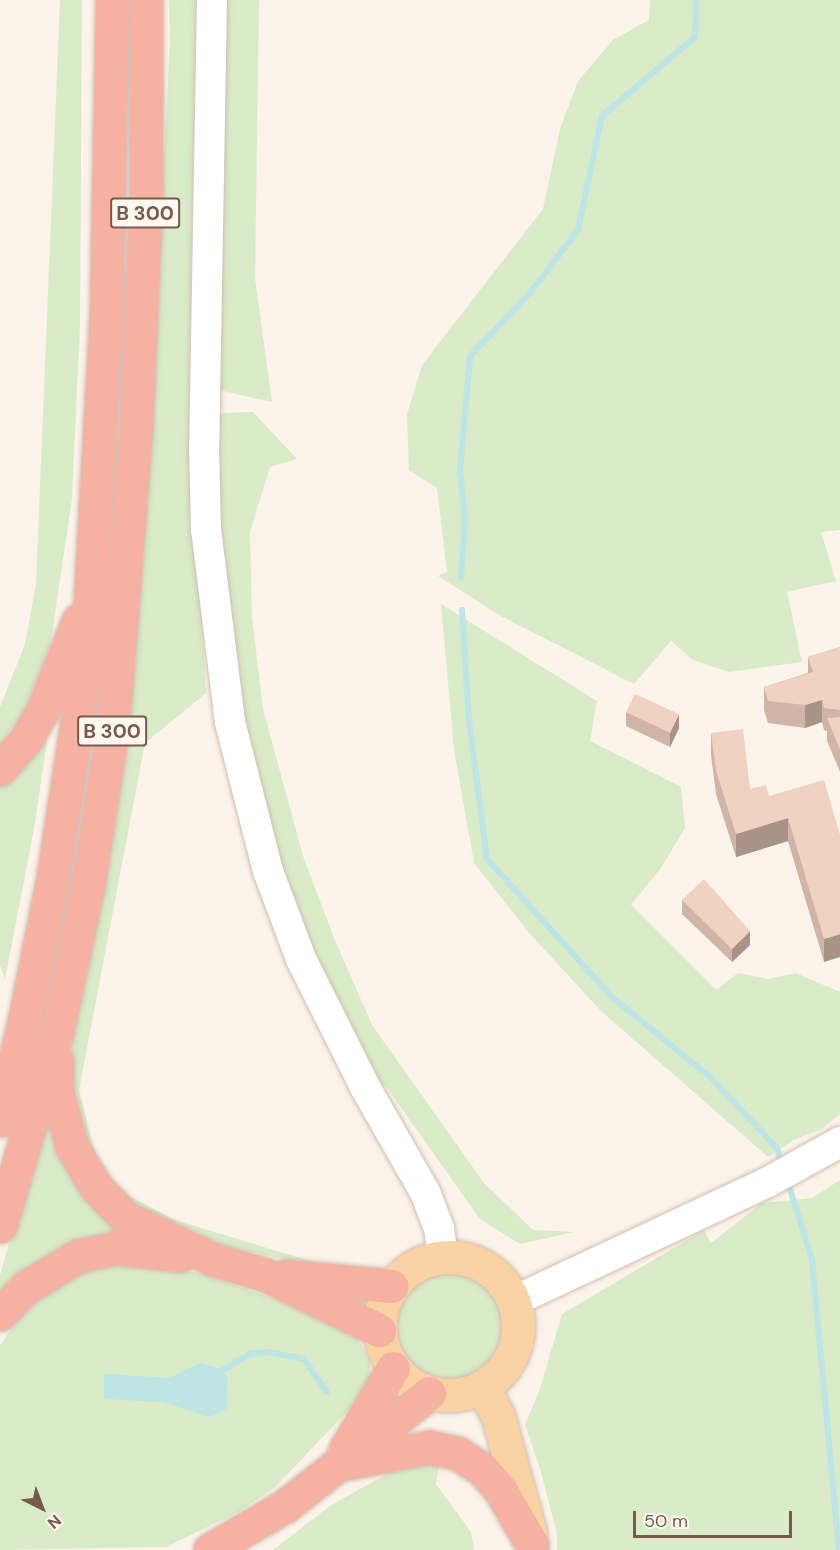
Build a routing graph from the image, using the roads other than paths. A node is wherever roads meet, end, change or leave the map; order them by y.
1 (112, 0) edge
2 (146, 0) edge
3 (212, 0) edge
4 (94, 577) junction
5 (0, 769) edge
6 (57, 1032) junction
7 (0, 1120) edge
8 (840, 1142) edge
9 (0, 1226) edge
10 (443, 1257) junction
11 (212, 1259) junction
12 (266, 1275) junction
13 (392, 1286) junction
14 (514, 1301) junction
15 (0, 1314) edge
16 (379, 1330) junction
17 (393, 1368) junction
18 (483, 1387) junction
19 (429, 1393) junction
20 (336, 1465) junction
21 (532, 1547) edge
22 (210, 1550) edge

1 - 4 highway, B 300
2 - 6 highway, B 300
3 - 10 street
4 - 5 highway
4 - 7 highway, B 300
6 - 9 highway, B 300
6 - 11 highway
8 - 14 street
10 - 13 main road
10 - 14 main road
11 - 12 highway
11 - 15 highway
12 - 13 highway
12 - 16 highway
13 - 16 main road
14 - 18 main road
16 - 17 main road
17 - 19 main road
17 - 20 highway
18 - 19 main road
18 - 21 main road
19 - 20 highway
20 - 21 highway
20 - 22 highway

